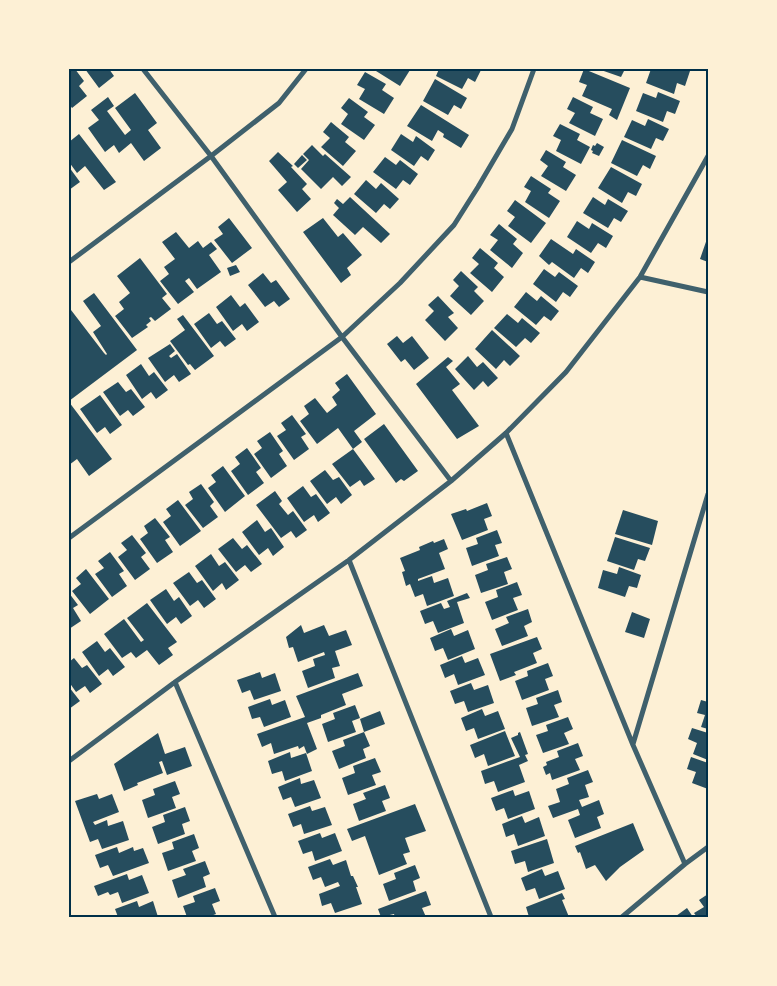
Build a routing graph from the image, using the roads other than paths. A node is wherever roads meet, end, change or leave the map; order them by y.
1 (143, 69) edge
2 (306, 69) edge
3 (534, 69) edge
4 (211, 156) junction
5 (708, 156) edge
6 (69, 262) edge
7 (640, 277) junction
8 (708, 292) edge
9 (342, 337) junction
10 (506, 434) junction
11 (451, 481) junction
12 (708, 494) edge
13 (69, 538) edge
14 (349, 560) junction
15 (175, 682) junction
16 (633, 745) junction
17 (69, 760) edge
18 (708, 847) edge
19 (685, 864) junction
20 (275, 917) edge
21 (491, 917) edge
22 (622, 917) edge

1 - 4 street
2 - 4 street
3 - 9 street
4 - 6 street
4 - 9 street
5 - 7 street
7 - 8 street
7 - 10 street
9 - 11 street
9 - 13 street
10 - 11 street
10 - 16 street
11 - 14 street
12 - 16 street
14 - 15 street
14 - 21 street
15 - 17 street
15 - 20 street
16 - 19 street
18 - 19 street
19 - 22 street

